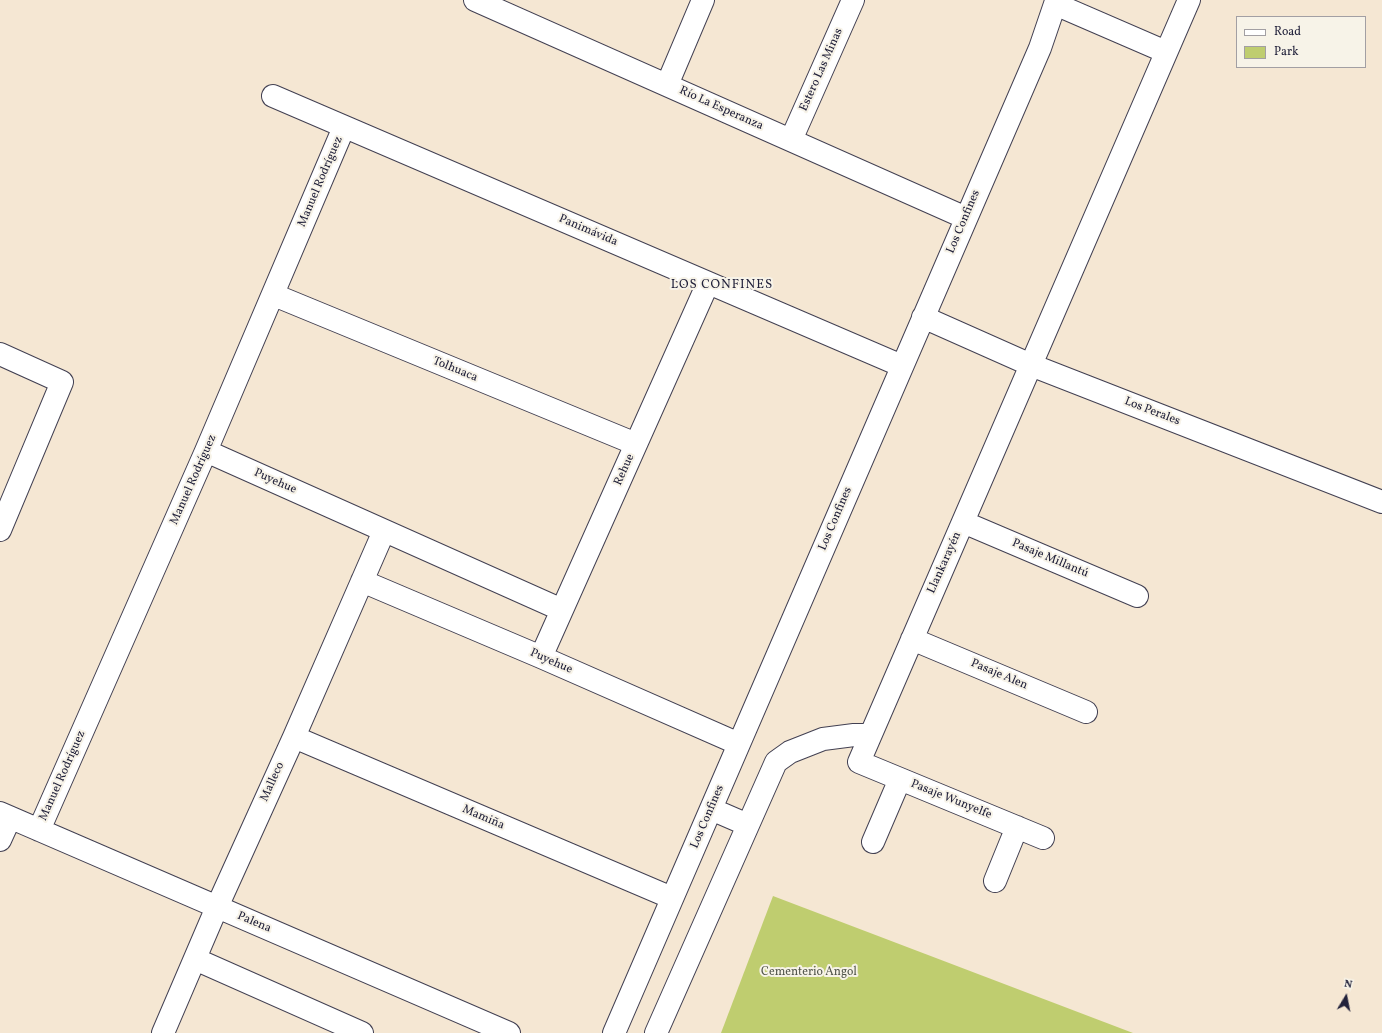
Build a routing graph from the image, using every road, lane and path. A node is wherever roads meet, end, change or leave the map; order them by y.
1 (476, 0) edge
2 (703, 0) edge
3 (852, 0) edge
4 (1189, 0) edge
5 (1056, 2) edge
6 (1166, 52) junction
7 (667, 85) junction
8 (273, 96) dead end
9 (344, 127) junction
10 (791, 140) junction
11 (966, 218) junction
12 (708, 283) junction
13 (274, 295) junction
14 (923, 317) junction
15 (0, 354) edge
16 (1030, 365) junction
17 (902, 366) junction
18 (636, 444) junction
19 (206, 451) junction
20 (1382, 502) edge
21 (963, 522) junction
22 (0, 530) edge
23 (384, 531) junction
24 (362, 581) junction
25 (1138, 596) dead end
26 (562, 610) junction
27 (912, 639) junction
28 (541, 657) junction
29 (1086, 712) dead end
30 (870, 735) junction
31 (294, 737) junction
32 (739, 744) junction
33 (859, 762) joint
34 (900, 779) junction
35 (711, 809) junction
36 (5, 816) edge
37 (748, 825) junction
38 (1016, 827) junction
39 (39, 830) junction
40 (1043, 838) dead end
41 (0, 840) edge
42 (873, 842) dead end
43 (995, 882) dead end
44 (672, 898) junction
45 (217, 907) junction
46 (195, 959) junction
47 (163, 1033) edge
48 (362, 1033) edge
49 (509, 1033) edge
50 (614, 1033) edge
51 (656, 1033) edge

1 - 7 street, Río La Esperanza
2 - 7 street
3 - 10 street, Estero Las Minas
4 - 6 street
5 - 6 street
5 - 11 street, Los Confines
6 - 16 street
7 - 10 street, Río La Esperanza
8 - 9 street, Panimávida
9 - 12 street, Panimávida
9 - 13 street, Manuel Rodríguez
10 - 11 street, Río La Esperanza
11 - 14 street, Los Confines
12 - 17 street, Panimávida
12 - 18 street, Rehue
13 - 18 street, Tolhuaca
13 - 19 street, Manuel Rodríguez
14 - 16 street, Los Perales
14 - 17 street, Los Confines
15 - 22 street
16 - 20 street, Los Perales
16 - 21 street, Llankarayén
17 - 32 street, Los Confines
18 - 26 street, Rehue
19 - 23 street, Puyehue
19 - 39 street, Manuel Rodríguez
21 - 25 street, Pasaje Millantú
21 - 27 street, Llankarayén
23 - 24 street, Malleco
23 - 26 street, Puyehue
24 - 28 street, Puyehue
24 - 31 street, Malleco
26 - 28 street, Rehue
27 - 29 street, Pasaje Alen
27 - 30 street, Llankarayén
28 - 32 street, Puyehue
30 - 33 street, Llankarayén
30 - 37 street
31 - 44 street, Mamiña
31 - 45 street, Malleco
32 - 35 street, Los Confines
33 - 34 street, Pasaje Wunyelfe
34 - 38 street, Pasaje Wunyelfe
34 - 42 street
35 - 37 street
35 - 44 street, Los Confines
36 - 39 street, Palena
36 - 41 street
37 - 51 street
38 - 40 street, Pasaje Wunyelfe
38 - 43 street
39 - 45 street, Palena
44 - 50 street, Los Confines
45 - 46 street, Malleco
45 - 49 street, Palena
46 - 47 street, Malleco
46 - 48 street

